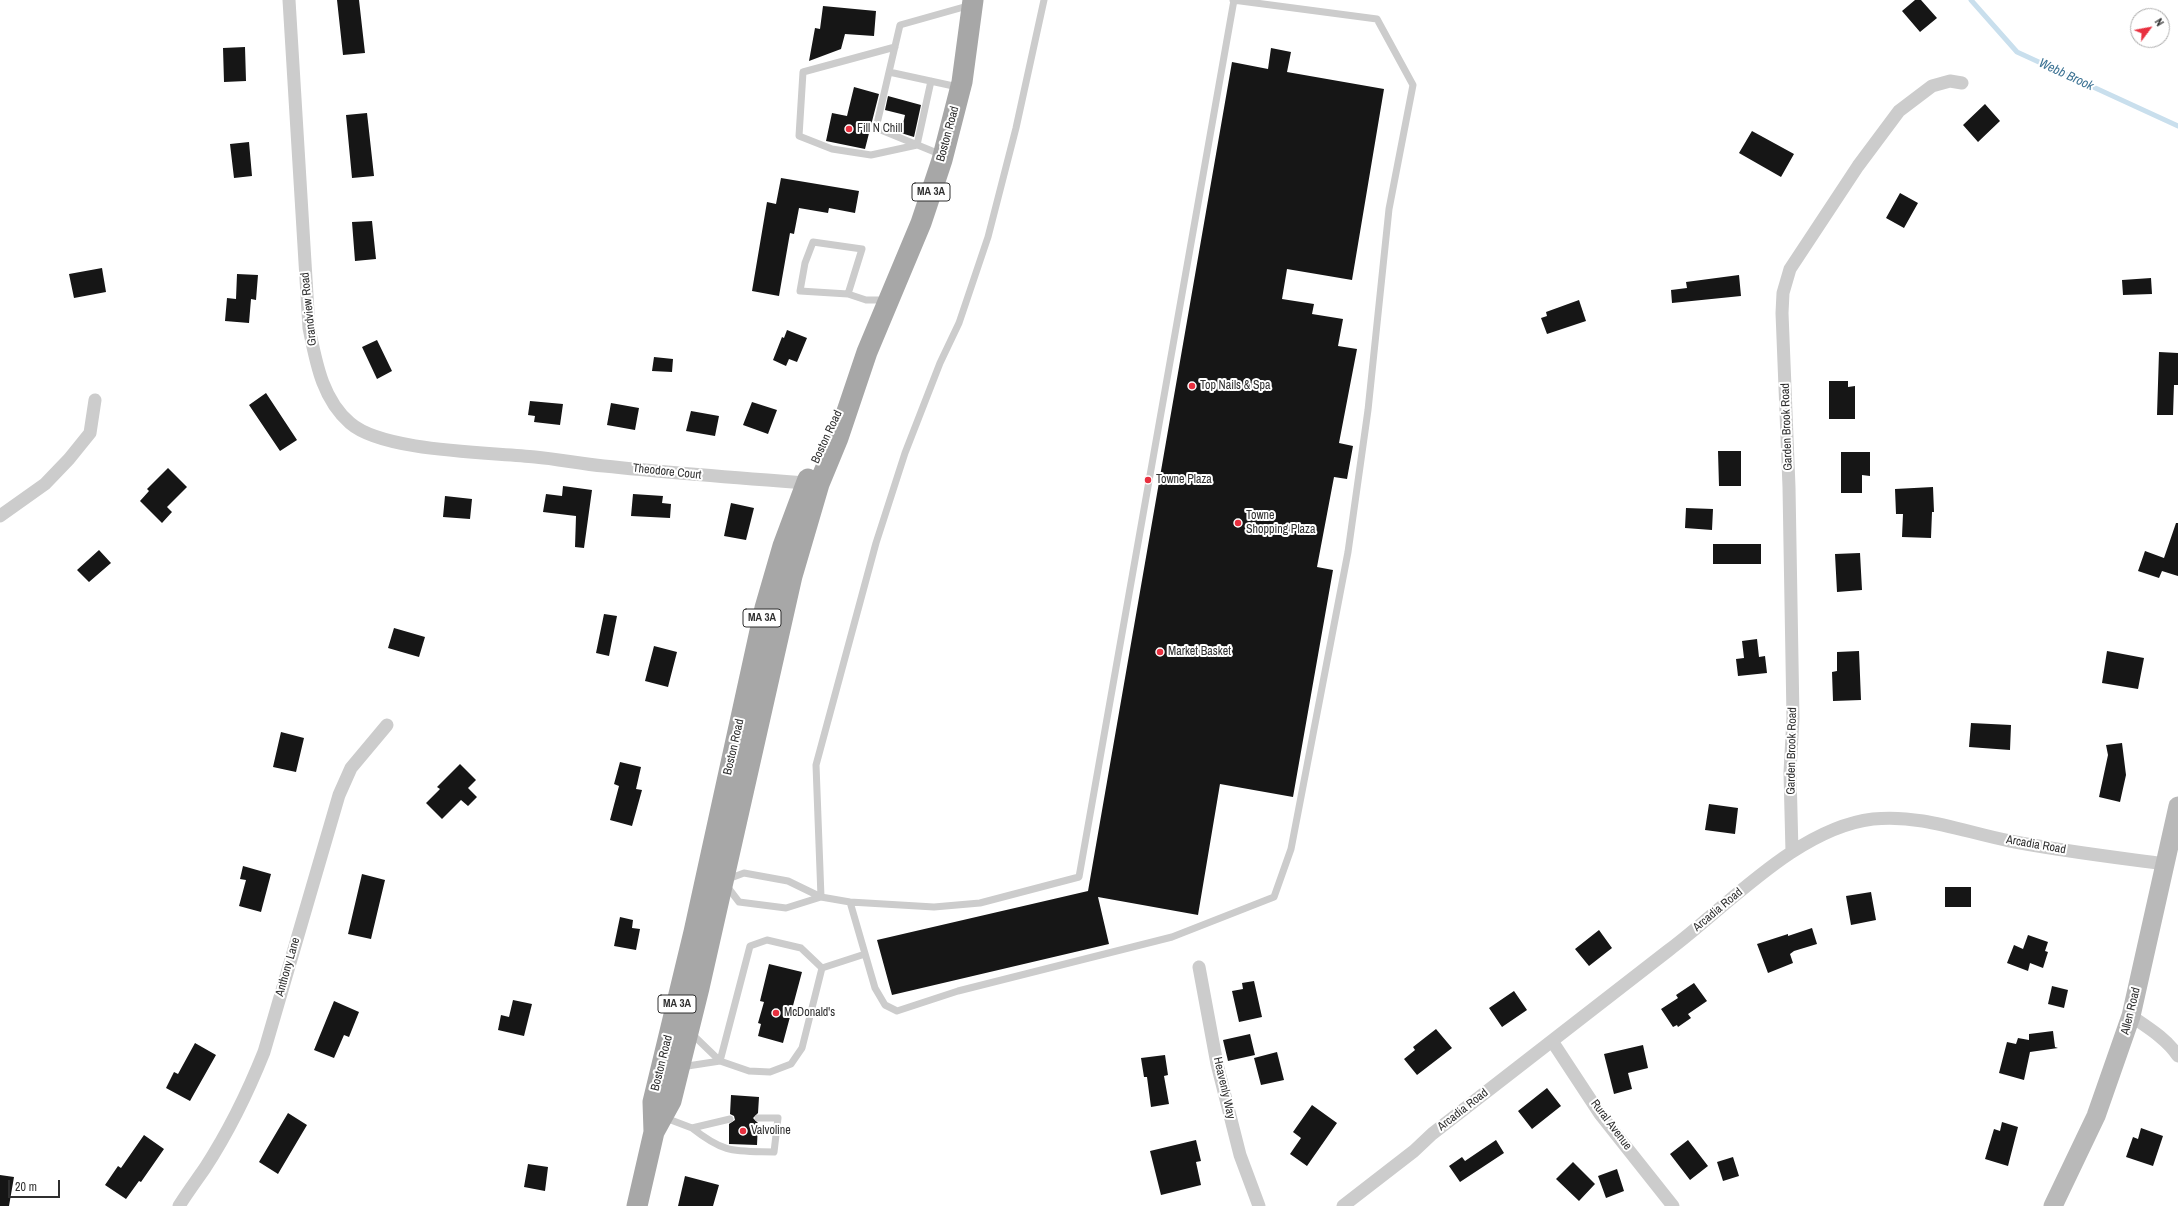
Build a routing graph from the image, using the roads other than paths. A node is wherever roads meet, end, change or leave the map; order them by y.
1 (289, 0) edge
2 (1044, 0) edge
3 (1234, 0) edge
4 (973, 2) edge
5 (895, 47) junction
6 (889, 72) junction
7 (931, 81) junction
8 (1962, 83) dead end
9 (961, 87) junction
10 (917, 145) junction
11 (943, 155) junction
12 (848, 294) junction
13 (890, 301) junction
14 (859, 375) junction
15 (94, 400) dead end
16 (530, 456) joint
17 (806, 483) junction
18 (0, 516) edge
19 (387, 725) dead end
20 (2178, 806) edge
21 (1792, 852) junction
22 (2165, 864) junction
23 (714, 878) junction
24 (821, 897) junction
25 (850, 902) junction
26 (865, 954) junction
27 (1199, 967) dead end
28 (822, 968) junction
29 (2131, 1016) junction
30 (688, 1030) junction
31 (1552, 1041) junction
32 (2178, 1056) edge
33 (720, 1061) junction
34 (679, 1067) junction
35 (758, 1118) dead end
36 (730, 1119) dead end
37 (658, 1125) junction
38 (692, 1128) junction
39 (179, 1206) edge
40 (637, 1206) edge
41 (1259, 1206) edge
42 (1343, 1206) edge
43 (1673, 1206) edge
44 (2053, 1206) edge

1 - 16 street, Grandview Road
2 - 24 lane
3 - 25 lane
3 - 26 lane
4 - 5 lane
4 - 9 main road, Boston Road / MA 3A
5 - 6 lane
5 - 10 lane
6 - 7 lane
6 - 10 lane
7 - 9 lane
7 - 10 lane
8 - 21 street, Garden Brook Road
9 - 11 main road, Boston Road / MA 3A
10 - 11 lane
11 - 13 main road, Boston Road / MA 3A
12 - 12 lane
12 - 13 lane
13 - 14 main road, Boston Road / MA 3A
14 - 17 main road, Boston Road / MA 3A
14 - 23 main road, Boston Road / MA 3A
15 - 18 street
16 - 17 street, Theodore Court
17 - 23 main road, Boston Road / MA 3A
19 - 39 street, Anthony Lane
20 - 22 street, Allen Road
21 - 22 street, Arcadia Road
21 - 31 street, Arcadia Road
22 - 29 street, Allen Road
23 - 24 lane
23 - 24 lane
23 - 30 main road, Boston Road / MA 3A
23 - 37 main road, Boston Road / MA 3A
24 - 25 lane
25 - 26 lane
26 - 28 lane
27 - 41 street, Heavenly Way
28 - 33 lane
28 - 33 lane
29 - 32 street
29 - 44 street, Allen Road
30 - 33 lane
30 - 34 main road, Boston Road / MA 3A
31 - 42 street, Arcadia Road
31 - 43 street, Rural Avenue
33 - 34 lane
34 - 37 main road, Boston Road / MA 3A
35 - 38 lane
36 - 38 lane
37 - 38 lane
37 - 40 main road, Boston Road / MA 3A

